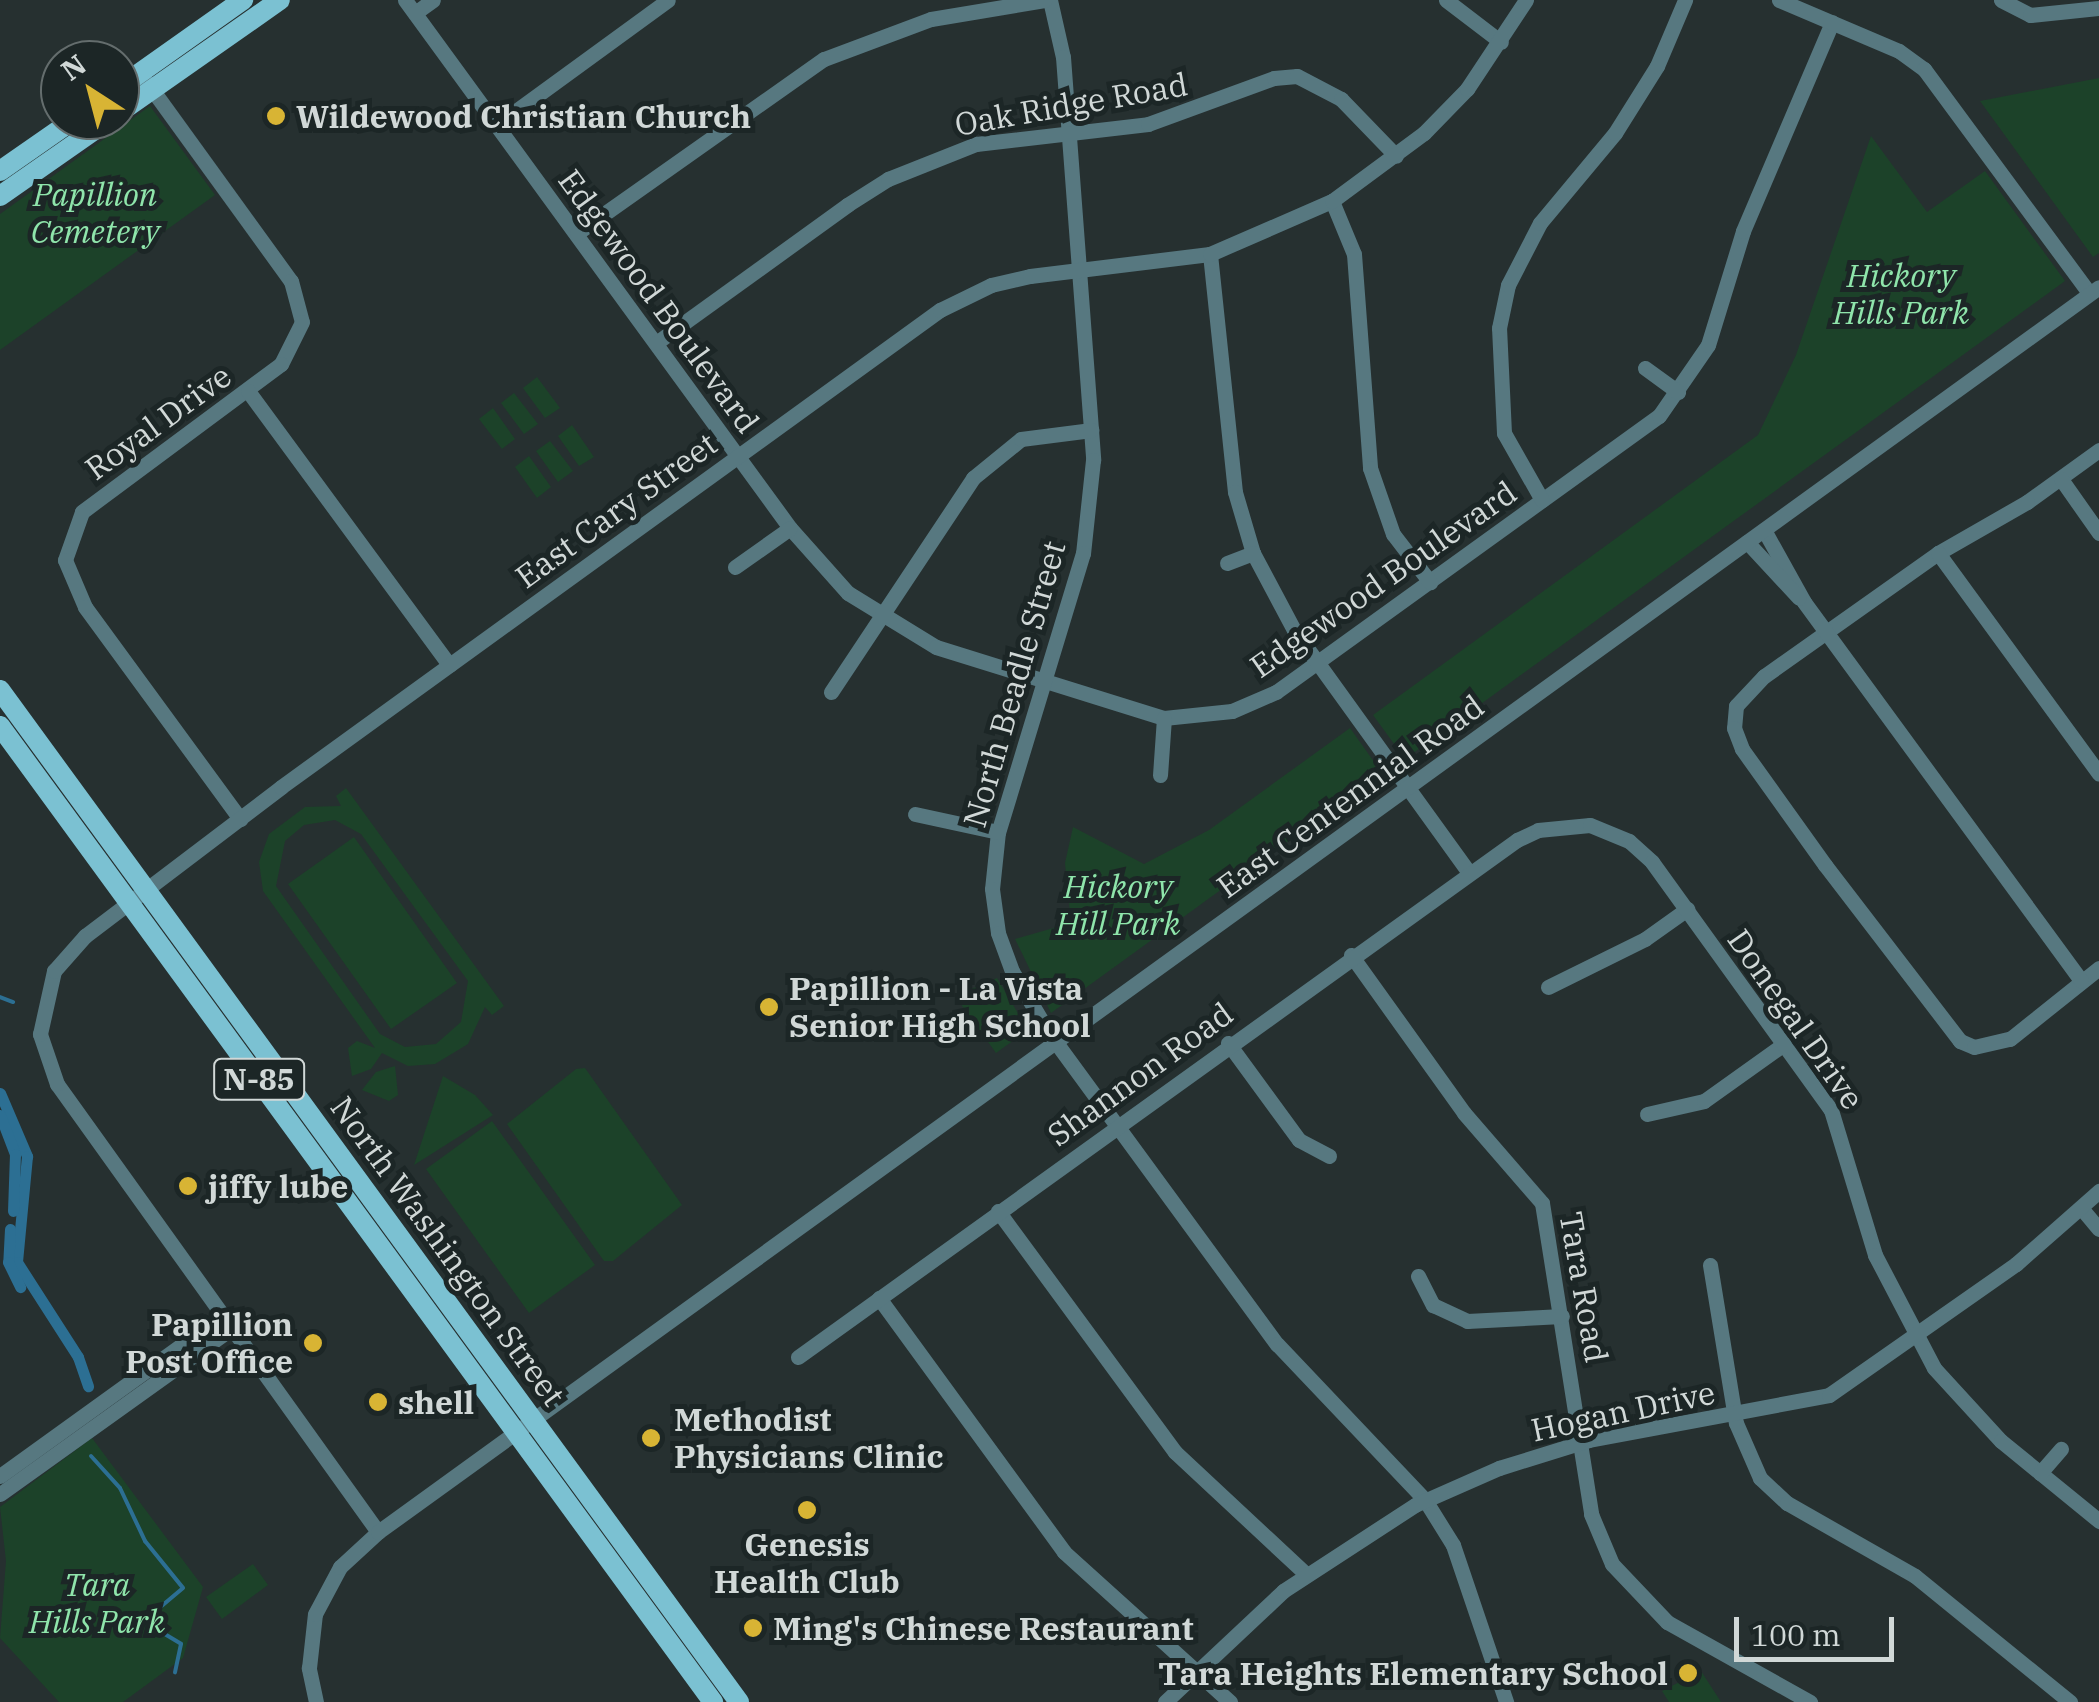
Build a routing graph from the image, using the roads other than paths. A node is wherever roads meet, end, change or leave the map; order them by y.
1 (244, 0) edge
2 (280, 0) edge
3 (433, 0) edge
4 (668, 0) edge
5 (1047, 0) edge
6 (1446, 0) edge
7 (1526, 0) edge
8 (1685, 0) edge
9 (1779, 0) edge
10 (2001, 0) edge
11 (410, 6) edge
12 (2099, 8) edge
13 (1832, 22) junction
14 (1501, 42) junction
15 (146, 81) junction
16 (140, 82) edge
17 (140, 88) edge
18 (498, 124) junction
19 (1069, 134) junction
20 (45, 140) edge
21 (80, 140) edge
22 (1396, 156) junction
23 (0, 172) edge
24 (0, 196) edge
25 (1332, 202) junction
26 (577, 233) junction
27 (1210, 254) junction
28 (1080, 271) junction
29 (2094, 290) edge
30 (656, 343) junction
31 (1644, 368) dead end
32 (248, 391) junction
33 (1678, 392) junction
34 (1091, 430) junction
35 (2099, 450) edge
36 (737, 455) junction
37 (2060, 480) junction
38 (1542, 500) junction
39 (790, 528) junction
40 (1764, 530) junction
41 (2099, 533) edge
42 (1748, 542) junction
43 (1253, 552) junction
44 (1938, 553) junction
45 (1227, 564) dead end
46 (735, 567) dead end
47 (1430, 582) junction
48 (1804, 602) junction
49 (881, 616) junction
50 (1824, 631) junction
51 (1318, 663) junction
52 (450, 665) junction
53 (1043, 678) junction
54 (0, 690) edge
55 (831, 692) dead end
56 (1164, 718) junction
57 (0, 726) edge
58 (2099, 774) edge
59 (1160, 775) dead end
60 (1407, 787) junction
61 (915, 814) dead end
62 (240, 819) junction
63 (998, 832) junction
64 (1517, 840) joint
65 (1469, 873) junction
66 (138, 896) junction
67 (1686, 909) junction
68 (1351, 955) junction
69 (2099, 968) edge
70 (2081, 981) junction
71 (1548, 987) dead end
72 (1057, 1044) junction
73 (1228, 1044) junction
74 (1784, 1044) junction
75 (1647, 1114) dead end
76 (1116, 1125) junction
77 (1328, 1156) dead end
78 (2099, 1191) edge
79 (2082, 1210) junction
80 (998, 1211) junction
81 (2099, 1230) edge
82 (1710, 1264) dead end
83 (1418, 1276) dead end
84 (879, 1298) junction
85 (1562, 1316) junction
86 (228, 1321) junction
87 (1915, 1338) junction
88 (798, 1357) dead end
89 (1735, 1414) junction
90 (536, 1420) junction
91 (518, 1433) junction
92 (1580, 1443) junction
93 (2061, 1448) dead end
94 (2040, 1473) junction
95 (0, 1476) edge
96 (0, 1494) edge
97 (1425, 1500) junction
98 (2099, 1521) edge
99 (378, 1532) junction
100 (1306, 1574) junction
101 (1194, 1671) junction
102 (316, 1702) edge
103 (713, 1702) edge
104 (740, 1702) edge
105 (1166, 1702) edge
106 (1230, 1702) edge
107 (1506, 1702) edge
108 (1810, 1702) edge
109 (2070, 1702) edge

1 - 15 main road
2 - 15 main road
3 - 11 street
4 - 18 street
5 - 19 street, North Beadle Street
5 - 26 street
6 - 14 street
7 - 14 street, East Cary Street
8 - 38 street
9 - 13 street
10 - 12 street
11 - 18 street, Edgewood Boulevard
13 - 29 street
13 - 33 street, Edgewood Boulevard
14 - 22 street, East Cary Street
15 - 16 main road
15 - 17 main road
15 - 32 street, Royal Drive
18 - 26 street, Edgewood Boulevard
19 - 22 street, Oak Ridge Road
19 - 28 street, North Beadle Street
19 - 30 street, Oak Ridge Road
20 - 23 main road
21 - 24 main road
22 - 25 street, East Cary Street
25 - 27 street, East Cary Street
25 - 47 street
26 - 30 street, Edgewood Boulevard
27 - 28 street, East Cary Street
27 - 43 street
28 - 34 street, North Beadle Street
28 - 36 street, East Cary Street
29 - 40 street, East Centennial Road
30 - 36 street, Edgewood Boulevard
31 - 33 street
32 - 52 street
32 - 62 street, Royal Drive
33 - 38 street, Edgewood Boulevard
34 - 49 street
34 - 53 street, North Beadle Street
35 - 37 street
36 - 39 street, Edgewood Boulevard
36 - 52 street, East Cary Street
37 - 41 street
37 - 44 street
38 - 47 street, Edgewood Boulevard
39 - 46 street
39 - 49 street, Edgewood Boulevard
40 - 42 street, East Centennial Road
40 - 48 street
42 - 48 street
42 - 60 street, East Centennial Road
43 - 45 street
43 - 51 street
44 - 50 street
44 - 58 street
47 - 51 street, Edgewood Boulevard
48 - 50 street
49 - 53 street, Edgewood Boulevard
49 - 55 street
50 - 70 street
50 - 70 street
51 - 56 street, Edgewood Boulevard
51 - 60 street
52 - 62 street, East Cary Street
53 - 56 street, Edgewood Boulevard
53 - 63 street, North Beadle Street
54 - 66 main road, North Washington Street / N-85
56 - 59 street
57 - 66 main road, North Washington Street / N-85
60 - 65 street
60 - 72 street, East Centennial Road
61 - 63 street
62 - 66 street, East Cary Street
63 - 72 street, North Beadle Street
64 - 65 street, Shannon Road
64 - 67 street, Donegal Drive
65 - 68 street, Shannon Road
66 - 86 street, East Cary Street
66 - 90 main road, North Washington Street / N-85
66 - 91 main road, North Washington Street / N-85
67 - 71 street
67 - 74 street, Donegal Drive
68 - 73 street, Shannon Road
68 - 85 street, Tara Road
69 - 70 street
72 - 76 street, North Beadle Street
72 - 90 street, East Centennial Road
73 - 76 street, Shannon Road
73 - 77 street
74 - 75 street
74 - 87 street, Donegal Drive
76 - 80 street, Shannon Road
76 - 97 street, North Beadle Street
78 - 79 street, Hogan Drive
79 - 81 street
79 - 87 street, Hogan Drive
80 - 84 street, Shannon Road
80 - 100 street
82 - 89 street
83 - 85 street
84 - 88 street, Shannon Road
84 - 101 street
85 - 92 street, Tara Road
86 - 95 street
86 - 96 street
86 - 99 street
87 - 89 street, Hogan Drive
87 - 94 street, Donegal Drive
89 - 92 street, Hogan Drive
89 - 109 street
90 - 91 street, East Centennial Road
90 - 104 main road, North Washington Street / N-85
91 - 99 street, East Centennial Road
91 - 103 main road, North Washington Street / N-85
92 - 97 street, Hogan Drive
92 - 108 street, Tara Road
93 - 94 street
94 - 98 street, Donegal Drive
97 - 100 street, Hogan Drive
97 - 107 street, North Beadle Street
99 - 102 street, East Centennial Road
100 - 101 street, Hogan Drive
101 - 105 street, Hogan Drive
101 - 106 street

